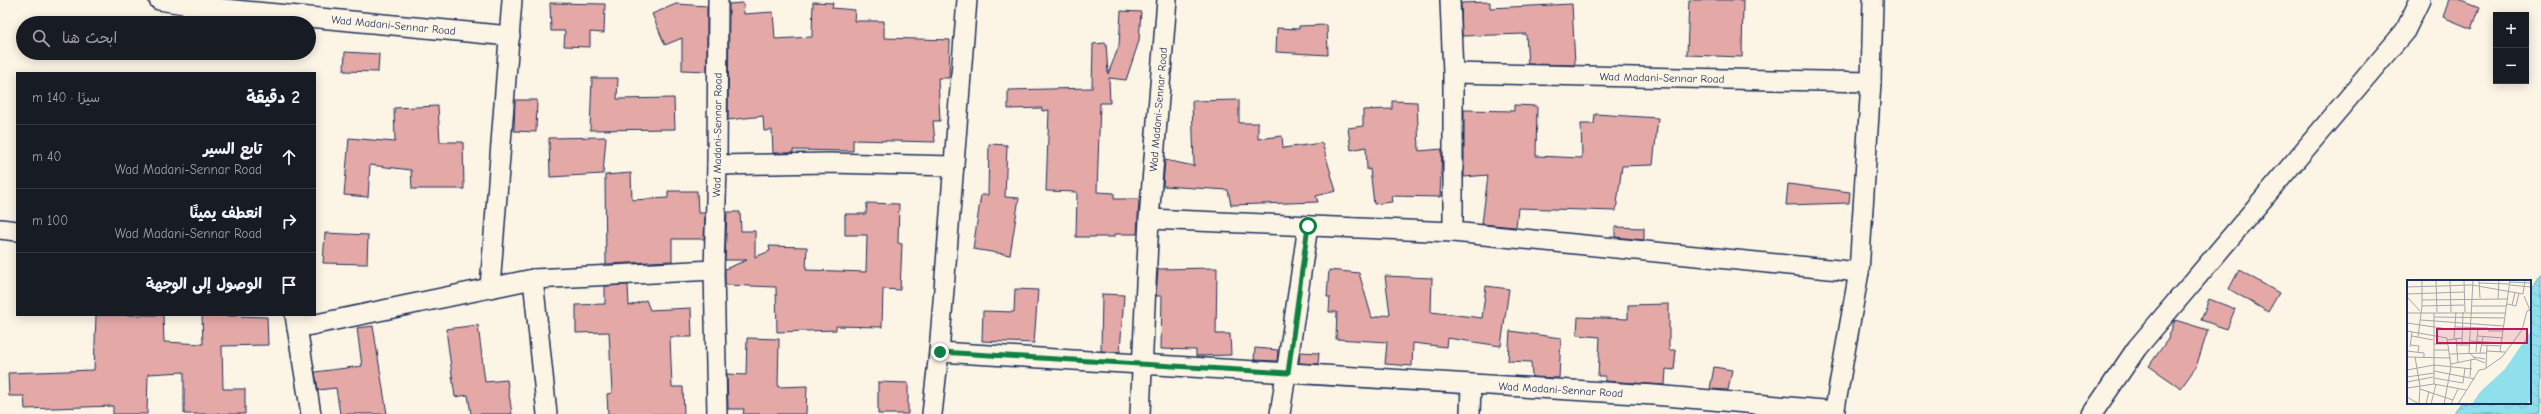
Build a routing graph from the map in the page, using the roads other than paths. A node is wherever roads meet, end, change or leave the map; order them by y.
1 (159, 0) edge
2 (512, 0) edge
3 (718, 0) edge
4 (967, 0) edge
5 (1167, 0) edge
6 (1450, 0) edge
7 (1873, 0) edge
8 (2420, 0) edge
9 (298, 16) edge
10 (316, 18) edge
11 (510, 36) junction
12 (1453, 73) junction
13 (1871, 82) junction
14 (717, 165) junction
15 (954, 166) junction
16 (1149, 219) junction
17 (1308, 226) junction
18 (0, 229) edge
19 (16, 231) edge
20 (1452, 232) junction
21 (714, 270) junction
22 (1859, 272) junction
23 (533, 279) junction
24 (490, 287) junction
25 (296, 321) edge
26 (940, 352) junction
27 (1144, 365) junction
28 (1288, 373) junction
29 (1472, 385) junction
30 (1834, 413) edge
31 (311, 414) edge
32 (547, 414) edge
33 (717, 414) edge
34 (932, 414) edge
35 (1140, 414) edge
36 (1280, 414) edge
37 (1470, 414) edge
38 (2092, 414) edge

1 - 9 street, Wad Madani-Sennar Road
2 - 11 street
3 - 14 street, Wad Madani-Sennar Road
4 - 15 street
5 - 16 street, Wad Madani-Sennar Road
6 - 12 street
7 - 13 street, Wad Madani-Sennar Road
8 - 38 street
10 - 11 street, Wad Madani-Sennar Road
11 - 24 street
12 - 13 street, Wad Madani-Sennar Road
12 - 20 street
13 - 22 street, Wad Madani-Sennar Road
14 - 15 street
14 - 21 street, Wad Madani-Sennar Road
15 - 26 street
16 - 17 street
16 - 27 street, Wad Madani-Sennar Road
17 - 20 street
17 - 28 street
18 - 19 street
20 - 22 street
21 - 23 street
21 - 33 street, Wad Madani-Sennar Road
22 - 30 street, Wad Madani-Sennar Road
23 - 24 street
23 - 32 street
24 - 25 street
25 - 31 street
26 - 27 street, Wad Madani-Sennar Road
26 - 34 street
27 - 28 street, Wad Madani-Sennar Road
27 - 35 street, Wad Madani-Sennar Road
28 - 29 street, Wad Madani-Sennar Road
28 - 36 street
29 - 30 street, Wad Madani-Sennar Road
29 - 37 street

